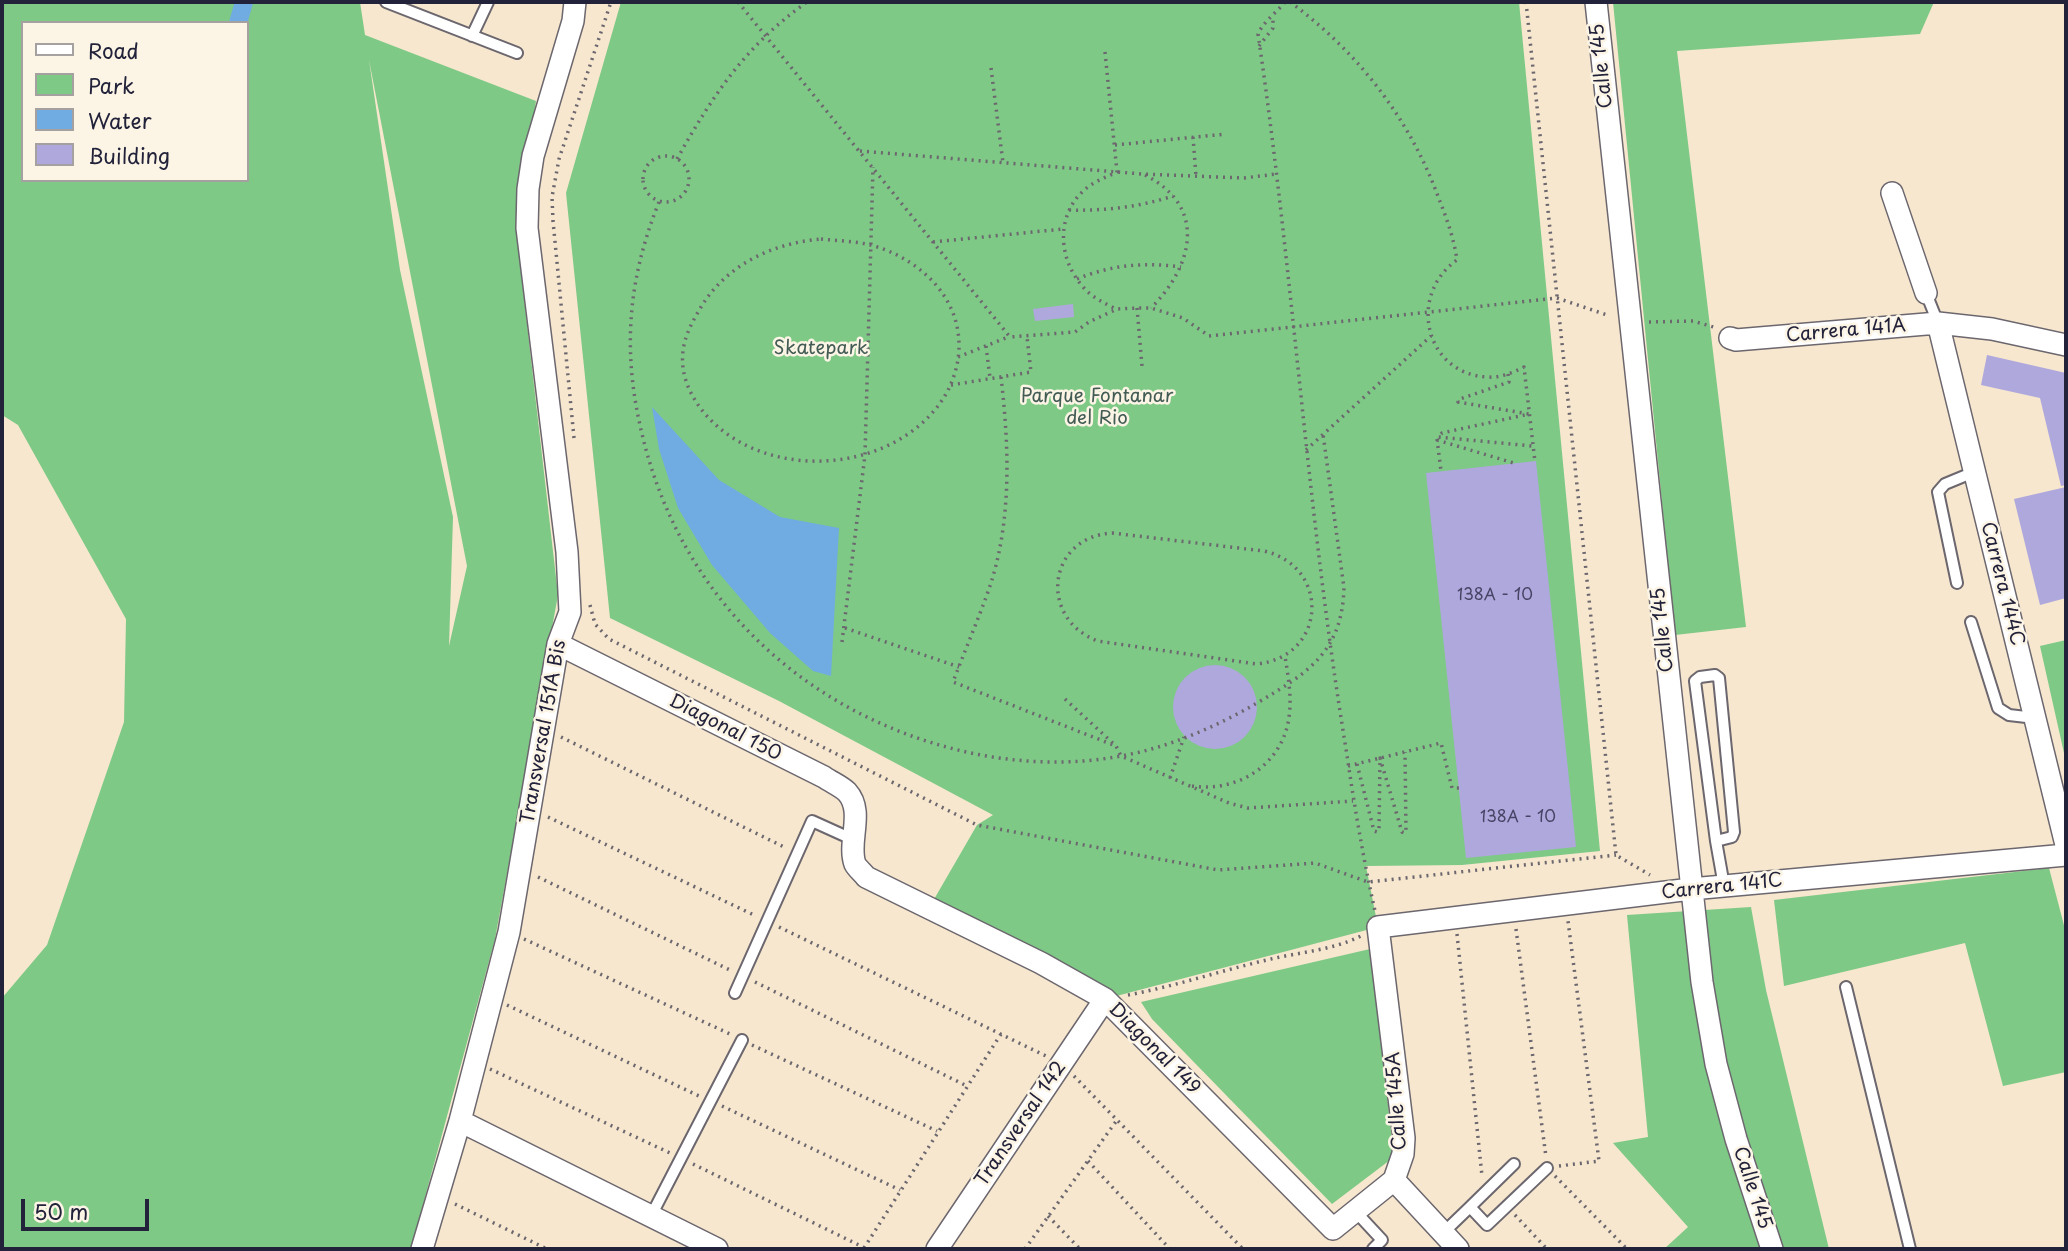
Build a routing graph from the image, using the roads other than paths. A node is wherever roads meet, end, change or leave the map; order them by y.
1 (386, 2) edge
2 (488, 2) edge
3 (575, 2) edge
4 (1596, 2) edge
5 (472, 36) junction
6 (517, 53) dead end
7 (1892, 192) dead end
8 (1926, 293) joint
9 (1938, 323) junction
10 (1730, 338) road end
11 (2066, 345) edge
12 (1974, 472) junction
13 (1958, 583) dead end
14 (1971, 622) dead end
15 (558, 644) junction
16 (2035, 718) junction
17 (854, 840) junction
18 (1716, 841) junction
19 (2066, 845) edge
20 (2066, 855) edge
21 (1724, 886) junction
22 (1684, 890) junction
23 (1378, 927) joint
24 (1846, 987) dead end
25 (735, 993) dead end
26 (1105, 999) junction
27 (742, 1040) road end
28 (460, 1121) junction
29 (1514, 1164) dead end
30 (1547, 1168) road end
31 (1394, 1180) junction
32 (1470, 1207) junction
33 (1355, 1210) junction
34 (651, 1216) junction
35 (1443, 1233) junction
36 (422, 1249) edge
37 (718, 1249) edge
38 (937, 1249) edge
39 (1373, 1249) edge
40 (1458, 1249) edge
41 (1772, 1249) edge
42 (1909, 1249) edge

1 - 5 lane
2 - 5 lane
3 - 15 street, Transversal 151A Bis
4 - 22 street, Calle 145
5 - 6 lane
7 - 8 street
8 - 9 lane
9 - 10 street, Carrera 141A
9 - 11 street, Carrera 141A
9 - 12 street, Carrera 144C
12 - 13 lane
12 - 16 street, Carrera 144C
14 - 16 lane
15 - 17 street, Diagonal 150
15 - 28 street, Transversal 151A Bis
16 - 19 street, Carrera 144C
17 - 25 lane
17 - 26 street, Diagonal 149
18 - 18 lane
18 - 21 lane
20 - 21 street, Carrera 141C
21 - 22 street, Carrera 141C
22 - 23 street, Carrera 141C
22 - 41 street, Calle 145
23 - 31 street, Calle 145A
24 - 42 lane
26 - 33 street, Diagonal 149
26 - 38 street, Transversal 142
27 - 34 lane
28 - 34 street
28 - 36 street, Transversal 151A Bis
29 - 32 lane
30 - 32 lane
31 - 33 street
31 - 35 street
32 - 35 lane
33 - 39 lane
34 - 37 street
35 - 40 street

